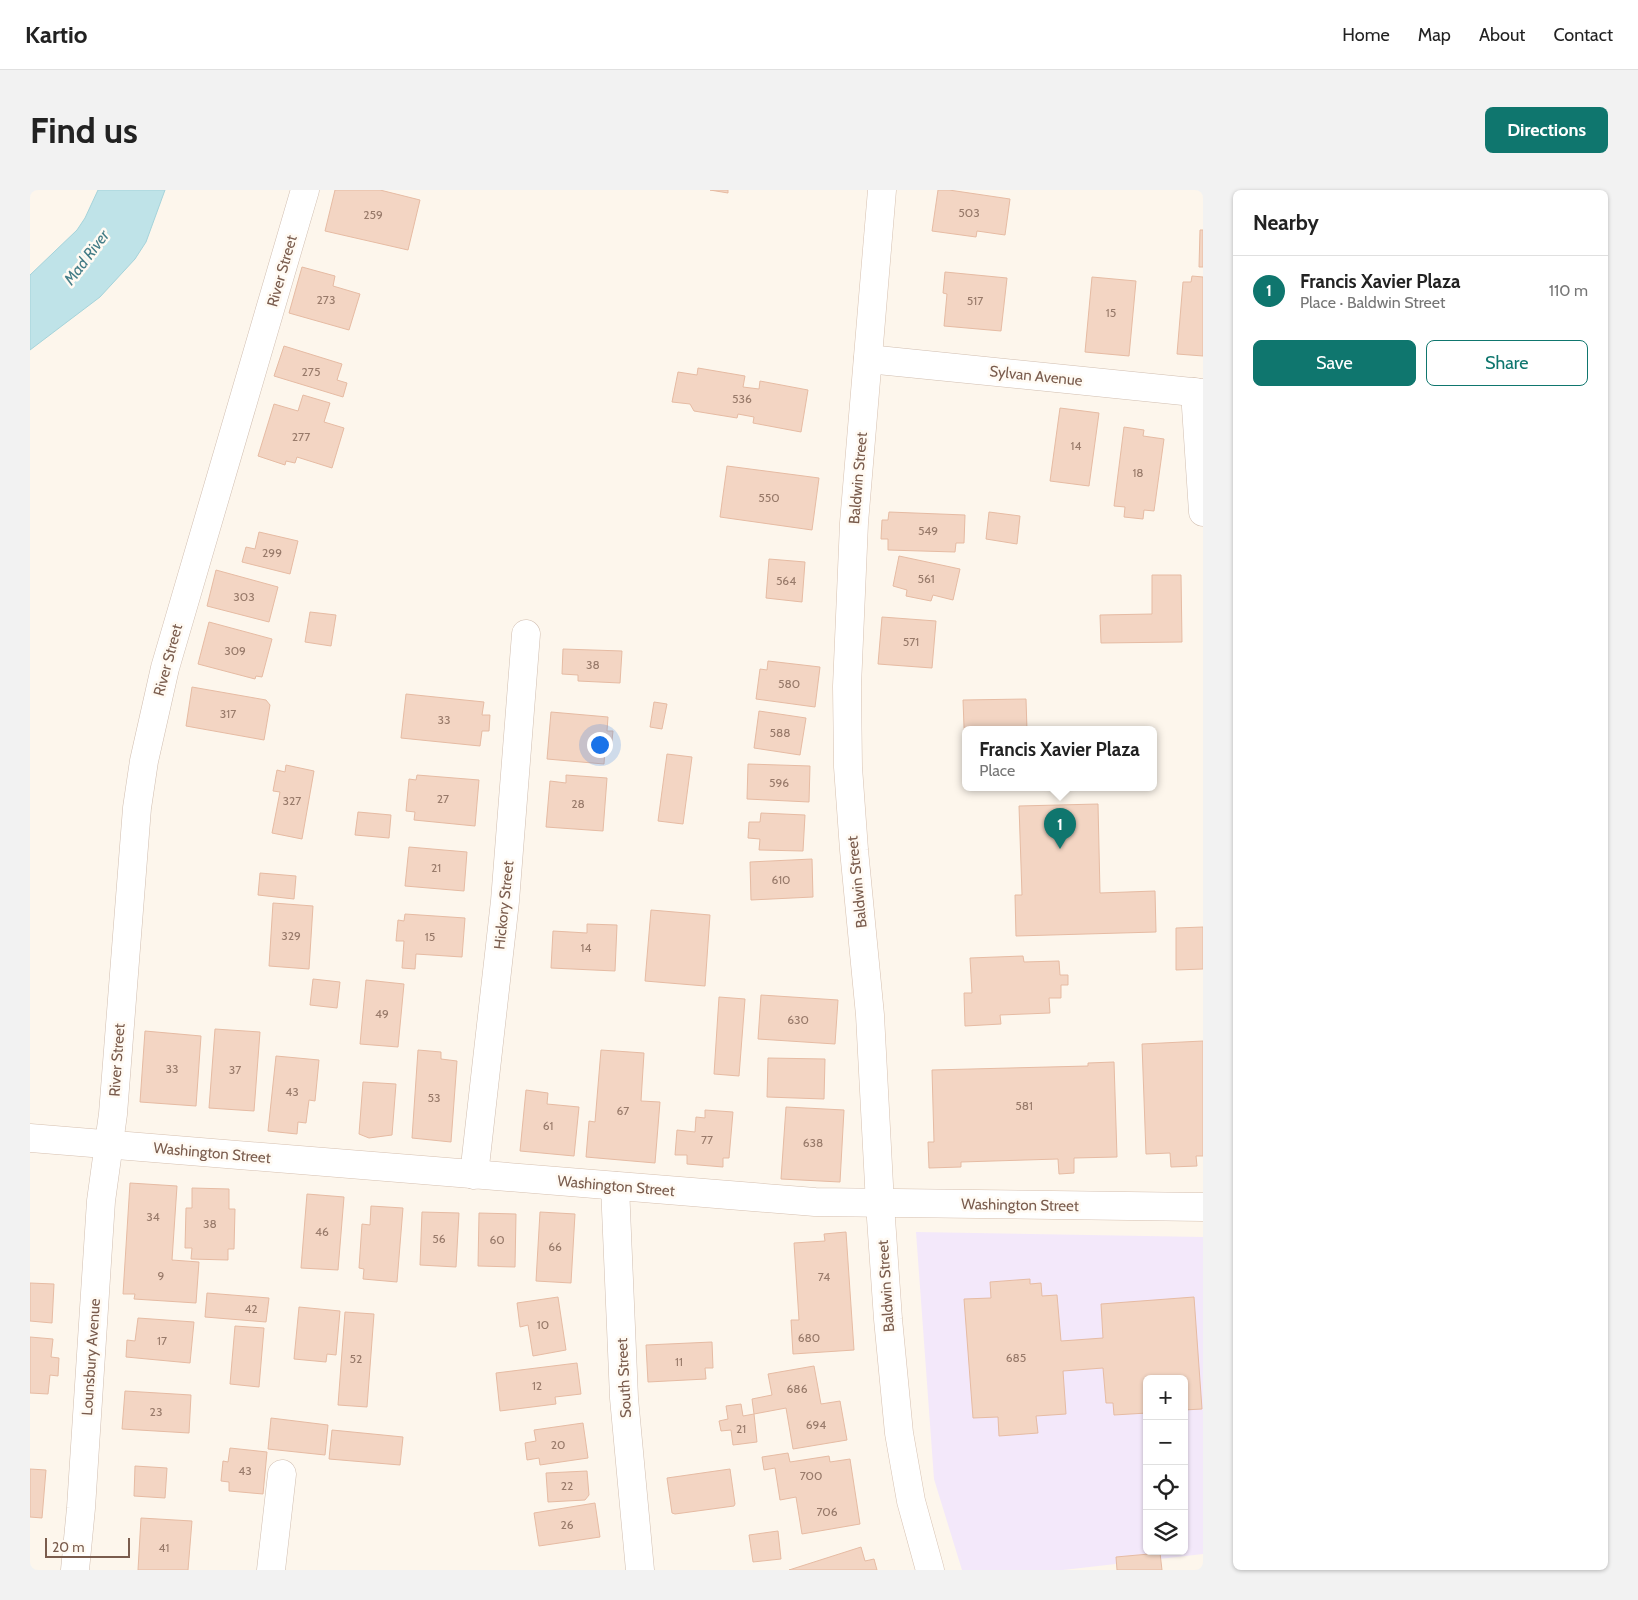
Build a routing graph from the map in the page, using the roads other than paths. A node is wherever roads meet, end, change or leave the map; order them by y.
1 (305, 190) edge
2 (882, 190) edge
3 (868, 359) junction
4 (1199, 393) edge
5 (1203, 512) edge
6 (526, 634) dead end
7 (30, 1138) edge
8 (109, 1144) junction
9 (474, 1175) junction
10 (615, 1186) junction
11 (880, 1204) junction
12 (1203, 1207) edge
13 (282, 1474) dead end
14 (75, 1570) edge
15 (271, 1570) edge
16 (640, 1570) edge
17 (930, 1570) edge

1 - 8 street, River Street
2 - 3 street, Baldwin Street
3 - 4 street, Sylvan Avenue
3 - 11 street, Baldwin Street
4 - 5 street
6 - 9 street, Hickory Street
7 - 8 street, Washington Street
8 - 9 street, Washington Street
8 - 14 street, Lounsbury Avenue
9 - 10 street, Washington Street
10 - 11 street, Washington Street
10 - 16 street, South Street
11 - 12 street, Washington Street
11 - 17 street, Baldwin Street
13 - 15 street

